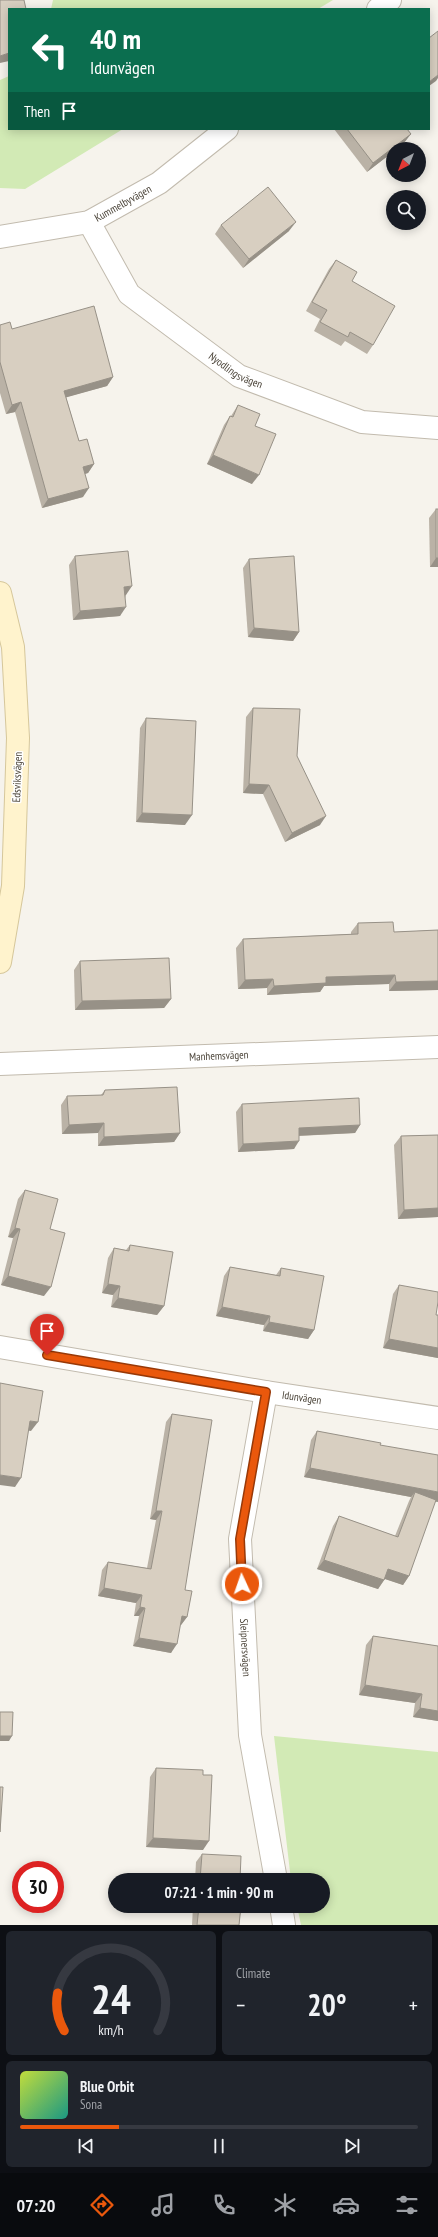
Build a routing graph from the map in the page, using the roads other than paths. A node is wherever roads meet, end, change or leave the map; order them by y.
1 (390, 0) edge
2 (379, 8) edge
3 (226, 130) edge
4 (89, 222) junction
5 (0, 236) edge
6 (438, 428) edge
7 (0, 592) edge
8 (0, 962) edge
9 (438, 1047) edge
10 (0, 1064) edge
11 (0, 1347) edge
12 (266, 1392) junction
13 (438, 1418) edge
14 (275, 1873) edge
15 (282, 1913) edge
16 (284, 1925) edge

1 - 2 street
3 - 4 street, Kummelbyvägen
4 - 5 street, Kummelbyvägen
4 - 6 street, Nyodlingsvägen
7 - 8 street, Edsviksvägen
9 - 10 street, Manhemsvägen
11 - 12 street, Idunvägen
12 - 13 street, Idunvägen
12 - 14 street, Sleipnersvägen
15 - 16 street

